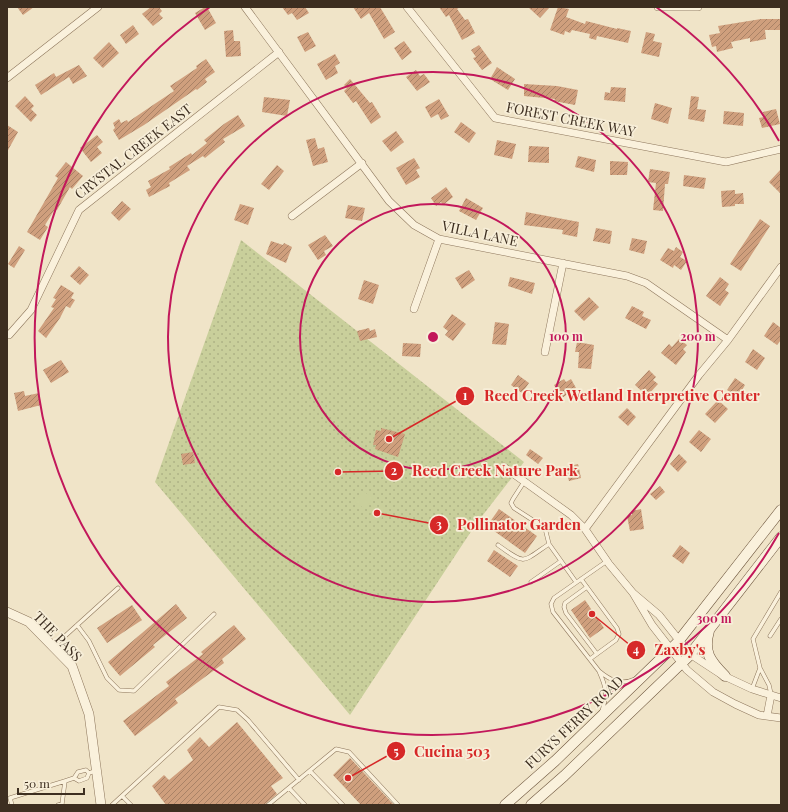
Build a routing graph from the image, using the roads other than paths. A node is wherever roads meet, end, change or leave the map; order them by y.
1 (98, 7) edge
2 (245, 7) edge
3 (407, 7) edge
4 (658, 7) edge
5 (698, 7) edge
6 (280, 52) junction
7 (7, 78) edge
8 (781, 149) edge
9 (362, 163) junction
10 (292, 216) dead end
11 (439, 240) junction
12 (563, 263) junction
13 (781, 267) edge
14 (414, 309) dead end
15 (7, 334) edge
16 (728, 340) junction
17 (545, 352) dead end
18 (504, 467) dead end
19 (524, 482) junction
20 (781, 510) edge
21 (585, 529) junction
22 (781, 537) edge
23 (549, 544) junction
24 (498, 545) dead end
25 (561, 561) junction
26 (607, 561) junction
27 (581, 579) junction
28 (531, 582) dead end
29 (576, 582) junction
30 (587, 587) junction
31 (118, 588) dead end
32 (781, 592) edge
33 (633, 594) junction
34 (7, 612) edge
35 (214, 614) dead end
36 (781, 619) edge
37 (77, 625) junction
38 (710, 629) junction
39 (770, 636) dead end
40 (679, 640) junction
41 (53, 647) junction
42 (671, 649) junction
43 (597, 654) junction
44 (690, 654) junction
45 (590, 659) junction
46 (682, 662) junction
47 (760, 668) junction
48 (599, 671) junction
49 (646, 673) junction
50 (725, 676) junction
51 (752, 689) junction
52 (771, 695) junction
53 (781, 698) edge
54 (767, 716) junction
55 (600, 717) junction
56 (781, 718) edge
57 (310, 771) junction
58 (93, 772) junction
59 (74, 778) junction
60 (299, 780) junction
61 (65, 781) junction
62 (289, 788) junction
63 (122, 796) junction
64 (12, 805) edge
65 (58, 805) edge
66 (101, 805) edge
67 (112, 805) edge
68 (131, 805) edge
69 (268, 805) edge
70 (305, 805) edge
71 (343, 805) edge
72 (398, 805) edge
73 (505, 805) edge
74 (531, 805) edge

1 - 7 street
2 - 6 street, VILLA LANE
3 - 8 street, FOREST CREEK WAY
4 - 5 street
6 - 9 street, VILLA LANE
6 - 15 street, CRYSTAL CREEK EAST
9 - 10 street
9 - 11 street, VILLA LANE
11 - 12 street, VILLA LANE
11 - 14 street
12 - 16 street, VILLA LANE
12 - 17 street
13 - 16 street
16 - 21 street
18 - 19 street
19 - 21 street
19 - 23 lane
20 - 40 main road, FURYS FERRY ROAD
21 - 26 street
22 - 38 main road
23 - 24 lane
23 - 25 lane
25 - 28 lane
25 - 29 lane
26 - 27 lane
26 - 33 street
27 - 29 lane
27 - 30 lane
29 - 45 lane
30 - 43 lane
30 - 43 lane
31 - 37 lane
32 - 47 lane
33 - 40 street
33 - 42 street
34 - 41 street, THE PASS
35 - 37 lane
36 - 39 lane
37 - 41 lane
38 - 44 main road
38 - 50 main road
40 - 42 main road, FURYS FERRY ROAD
40 - 44 street
41 - 58 street, THE PASS
42 - 46 street
42 - 49 main road, FURYS FERRY ROAD
43 - 45 lane
44 - 46 main road
44 - 50 street
45 - 48 lane
46 - 54 street
46 - 74 main road
47 - 51 lane
47 - 52 lane
48 - 49 lane
48 - 55 lane
49 - 55 main road, FURYS FERRY ROAD
50 - 51 street
51 - 52 street
52 - 53 street
52 - 54 street
54 - 56 street
55 - 73 main road, FURYS FERRY ROAD
57 - 60 lane
57 - 71 lane
57 - 72 lane
58 - 59 lane
58 - 59 lane
58 - 66 street, THE PASS
59 - 61 lane
60 - 62 lane
60 - 63 lane
61 - 64 lane
61 - 65 lane
62 - 69 lane
62 - 70 lane
63 - 67 lane
63 - 68 lane

